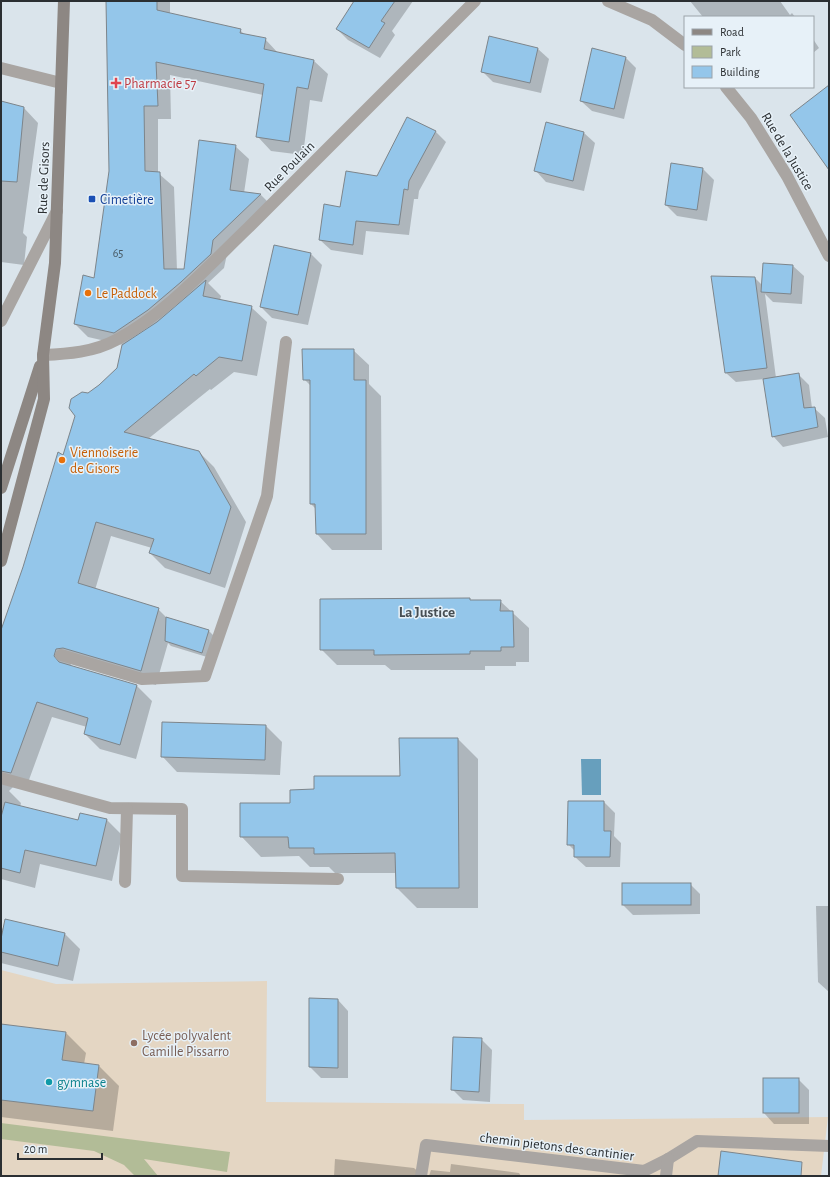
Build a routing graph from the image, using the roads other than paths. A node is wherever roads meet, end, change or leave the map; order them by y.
1 (64, 1) edge
2 (475, 1) edge
3 (608, 1) edge
4 (684, 43) edge
5 (1, 68) edge
6 (61, 83) junction
7 (727, 88) edge
8 (57, 211) junction
9 (829, 256) edge
10 (1, 321) edge
11 (286, 342) dead end
12 (43, 355) junction
13 (1, 488) edge
14 (1, 561) edge
15 (61, 655) dead end
16 (1, 778) edge
17 (127, 809) junction
18 (338, 879) dead end
19 (125, 882) dead end
20 (829, 1146) edge
21 (668, 1159) junction
22 (641, 1173) edge
23 (421, 1176) edge
24 (666, 1176) edge

1 - 6 main road, Rue de Gisors
2 - 12 street, Rue Poulain
3 - 4 street
5 - 6 street
6 - 8 main road, Rue de Gisors
7 - 9 street, Rue de la Justice
8 - 10 street
8 - 12 main road, Rue de Gisors
11 - 15 street
12 - 13 main road, Rue de Gisors
12 - 14 main road, Rue de Gisors
16 - 17 street
17 - 18 street
17 - 19 street
20 - 21 street, chemin pietons des cantinier
21 - 22 street, chemin pietons des cantinier
21 - 24 street
22 - 23 street, chemin pietons des cantinier

